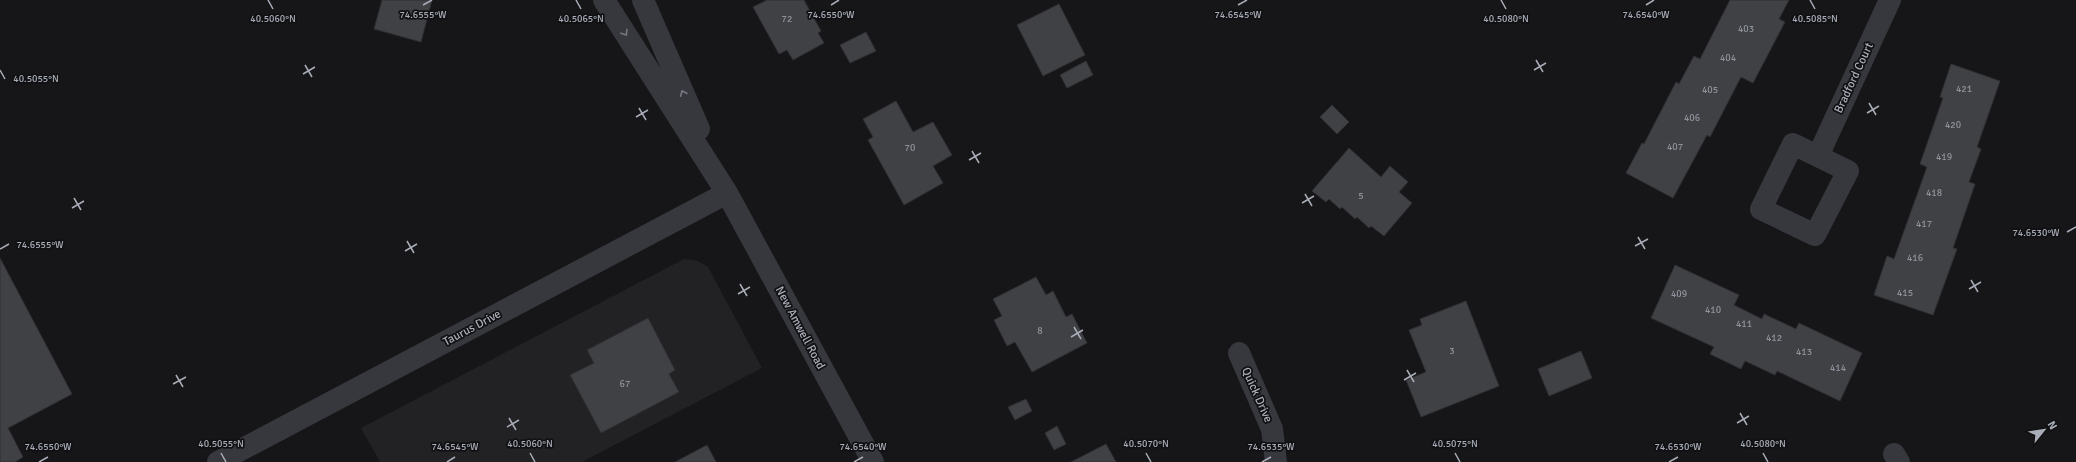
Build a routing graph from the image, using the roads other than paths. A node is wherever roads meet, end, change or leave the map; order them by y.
1 (604, 0) edge
2 (643, 0) edge
3 (1890, 0) edge
4 (1818, 156) dead end
5 (727, 193) junction
6 (1239, 352) dead end
7 (251, 454) edge
8 (218, 462) edge
9 (873, 462) edge
10 (1276, 462) edge

1 -> 5 street, New Amwell Road
5 -> 2 street, New Amwell Road
3 - 4 street, Bradford Court
5 - 7 street, Taurus Drive
5 - 9 street, New Amwell Road
6 - 10 street, Quick Drive
7 - 8 street, Taurus Drive

